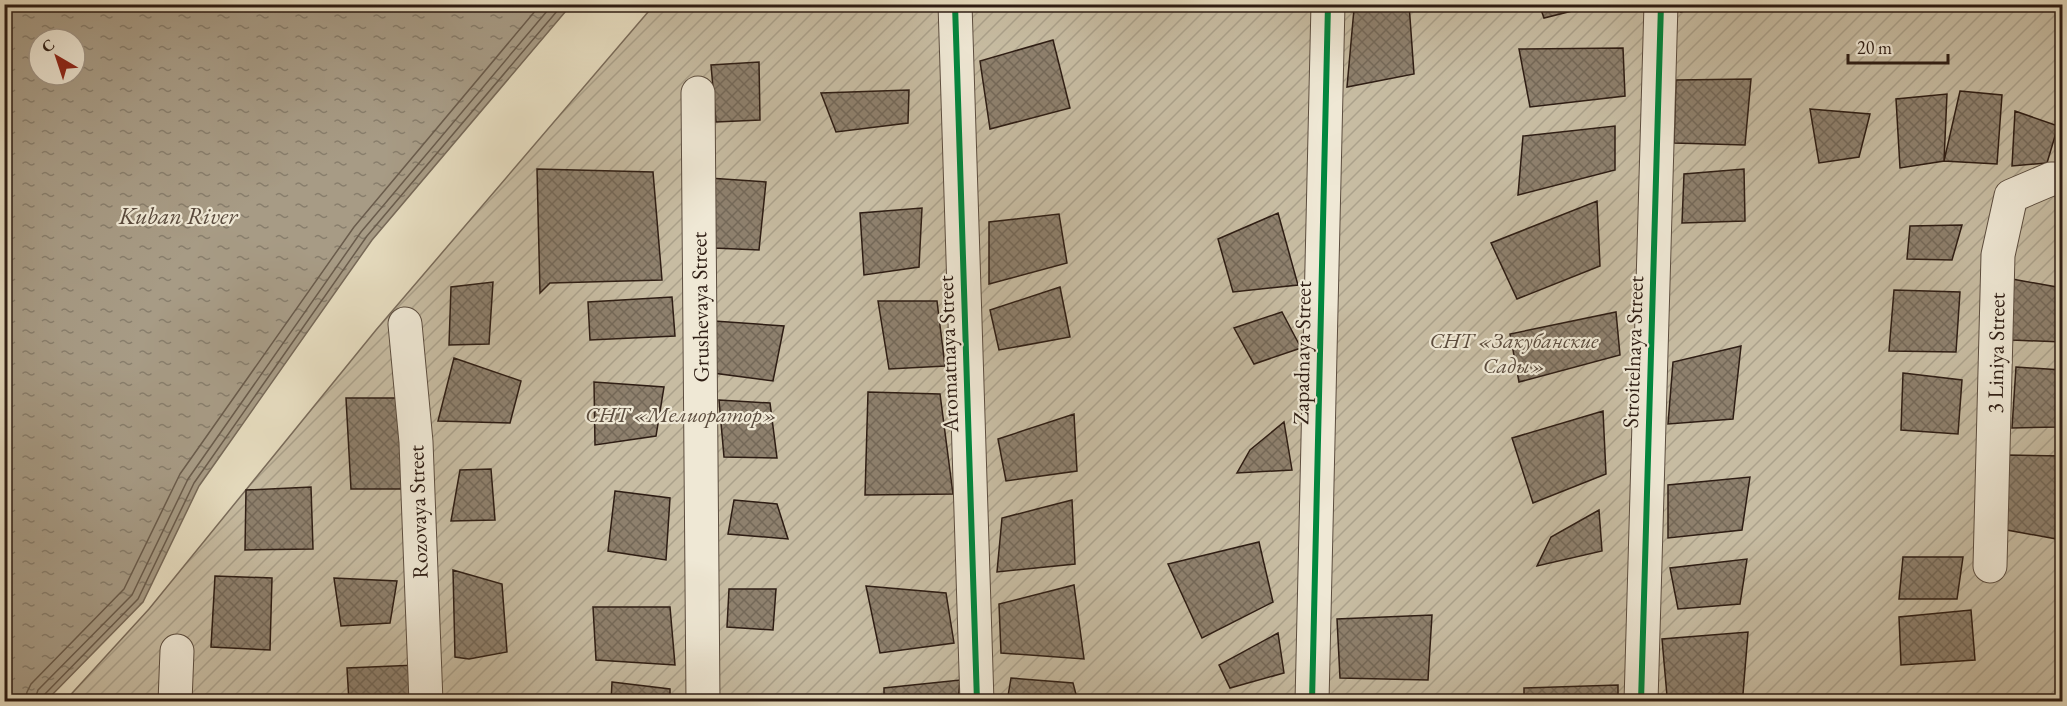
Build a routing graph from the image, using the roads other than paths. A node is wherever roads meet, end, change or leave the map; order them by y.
1 (955, 4) edge
2 (1328, 4) edge
3 (1661, 4) edge
4 (698, 93) dead end
5 (2062, 179) edge
6 (405, 324) dead end
7 (1990, 566) dead end
8 (177, 651) dead end
9 (175, 702) edge
10 (426, 702) edge
11 (703, 702) edge
12 (977, 702) edge
13 (1312, 702) edge
14 (1641, 702) edge

1 - 12 street, Aromatnaya Street
2 - 13 street, Zapadnaya Street
3 - 14 street, Stroitelnaya Street
4 - 11 street, Grushevaya Street
5 - 7 street, 3 Liniya Street
6 - 10 street, Rozovaya Street
8 - 9 street

